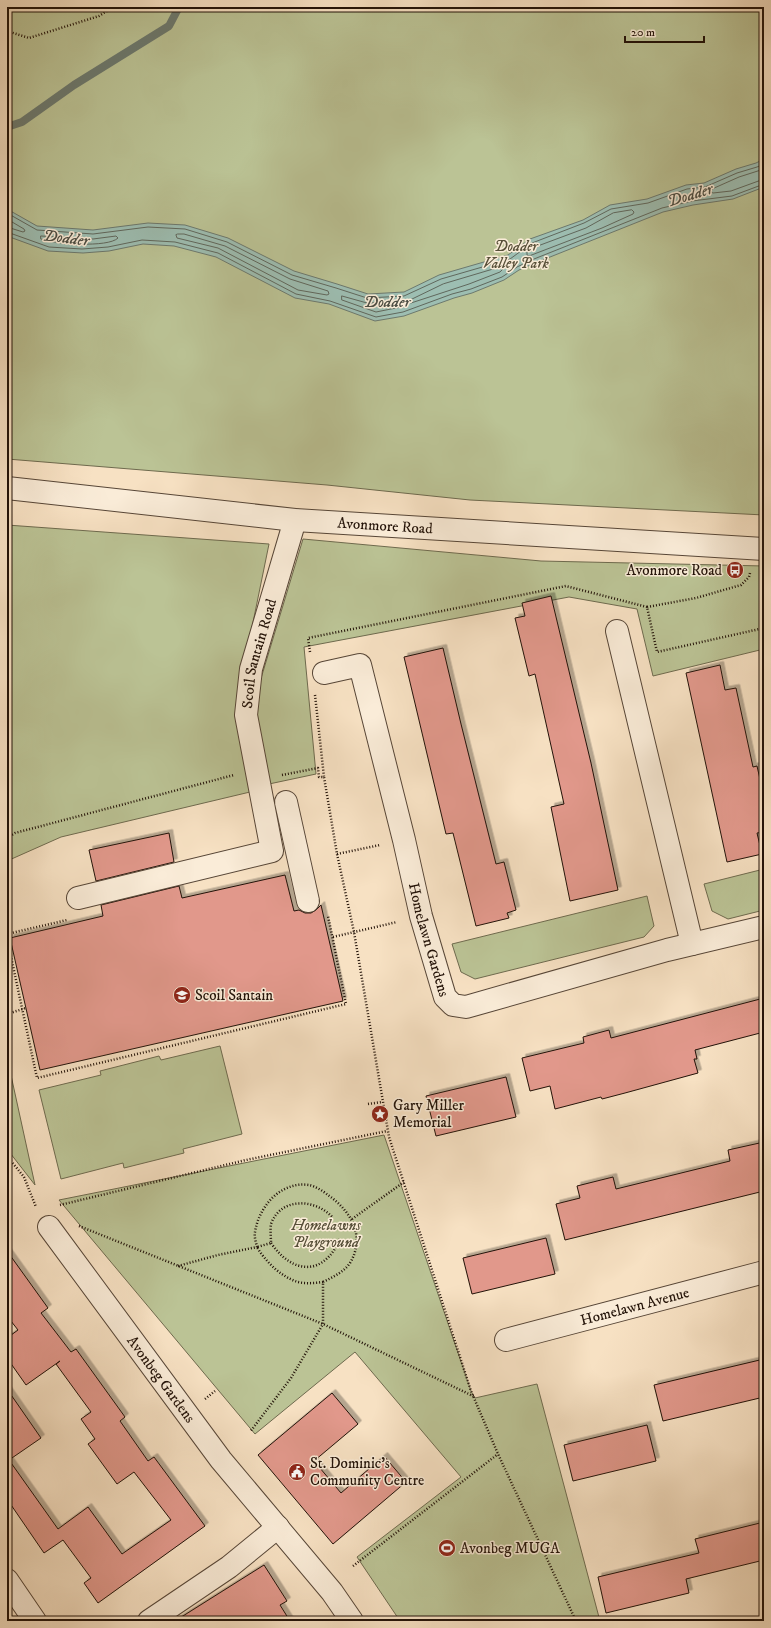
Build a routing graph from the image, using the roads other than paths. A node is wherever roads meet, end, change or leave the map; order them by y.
1 (7, 488) edge
2 (295, 520) junction
3 (764, 549) edge
4 (618, 631) dead end
5 (324, 672) dead end
6 (286, 802) dead end
7 (294, 846) junction
8 (272, 851) junction
9 (78, 898) dead end
10 (308, 901) road end
11 (764, 927) edge
12 (692, 944) junction
13 (47, 1216) road end
14 (764, 1272) edge
15 (506, 1340) dead end
16 (278, 1527) junction
17 (7, 1580) edge
18 (35, 1621) edge
19 (149, 1621) edge
20 (352, 1621) edge

1 - 2 street, Avonmore Road
2 - 3 street, Avonmore Road
2 - 8 street, Scoil Santain Road
4 - 12 street
5 - 12 street, Homelawn Gardens
6 - 7 street
7 - 8 street
7 - 10 street
8 - 9 street
11 - 12 street, Homelawn Gardens
13 - 16 street, Avonbeg Gardens
14 - 15 street, Homelawn Avenue
16 - 19 street
16 - 20 street, Avonbeg Gardens
17 - 18 street

